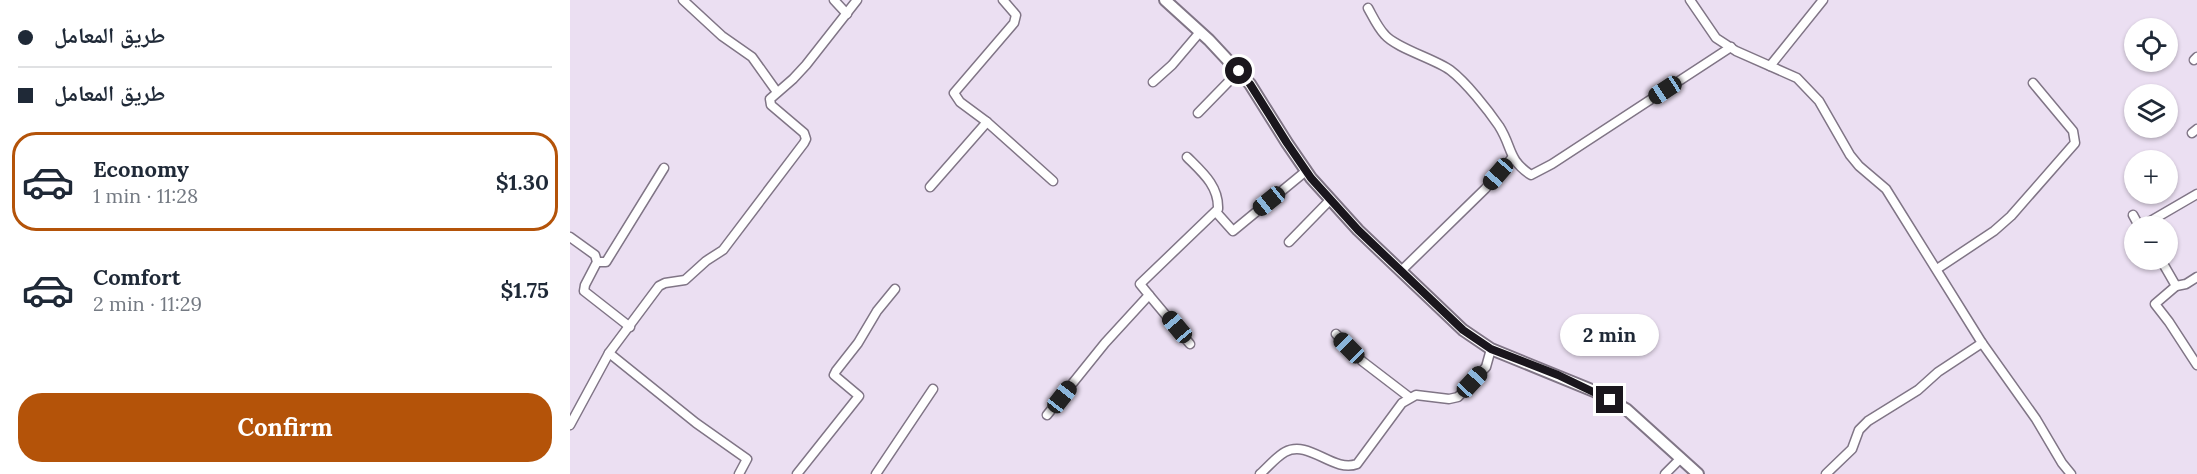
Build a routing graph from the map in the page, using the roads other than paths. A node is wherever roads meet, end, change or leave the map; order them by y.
1 (683, 0) edge
2 (834, 0) edge
3 (857, 0) edge
4 (1003, 0) edge
5 (1165, 0) edge
6 (1690, 0) edge
7 (1823, 0) edge
8 (1368, 8) dead end
9 (847, 14) junction
10 (1200, 32) junction
11 (1731, 47) junction
12 (1770, 66) junction
13 (1239, 71) junction
14 (1153, 82) dead end
15 (2033, 83) dead end
16 (777, 92) junction
17 (1198, 113) dead end
18 (987, 122) junction
19 (1187, 157) dead end
20 (1512, 158) junction
21 (664, 168) dead end
22 (1306, 171) junction
23 (1053, 181) dead end
24 (930, 187) dead end
25 (2197, 194) edge
26 (1331, 199) junction
27 (1216, 212) junction
28 (2158, 216) edge
29 (570, 237) edge
30 (1289, 243) dead end
31 (597, 262) junction
32 (1937, 269) junction
33 (2167, 270) edge
34 (1401, 271) junction
35 (2197, 277) edge
36 (2176, 286) junction
37 (895, 289) dead end
38 (1149, 295) junction
39 (630, 327) junction
40 (1336, 334) dead end
41 (1982, 343) junction
42 (1190, 344) dead end
43 (1491, 349) junction
44 (609, 354) junction
45 (2197, 365) edge
46 (933, 389) dead end
47 (1409, 398) junction
48 (1047, 416) dead end
49 (570, 425) edge
50 (1681, 458) junction
51 (739, 474) edge
52 (797, 474) edge
53 (876, 474) edge
54 (1260, 474) edge
55 (1665, 474) edge
56 (1698, 474) edge
57 (1826, 474) edge
58 (2072, 474) edge

1 - 16 street
2 - 9 street
3 - 9 street
4 - 18 street
5 - 10 main road
6 - 11 street
7 - 12 street
8 - 20 street
9 - 16 street
10 - 13 main road
10 - 14 street
11 - 12 street
11 - 20 street
12 - 32 street
13 - 17 street
13 - 22 main road
15 - 32 street
16 - 39 street
18 - 23 street
18 - 24 street
19 - 27 street
20 - 34 street
21 - 31 street
22 - 26 main road
22 - 27 street
25 - 28 street
26 - 30 street
26 - 34 main road
27 - 38 street
29 - 31 street
31 - 39 street
32 - 41 street
33 - 36 street
34 - 43 main road
35 - 36 street
36 - 45 street
37 - 52 street
38 - 42 street
38 - 48 street
39 - 44 street
40 - 47 street
41 - 57 street
41 - 58 street
43 - 47 street
43 - 50 main road
44 - 49 street
44 - 51 street
46 - 53 street
47 - 54 street
50 - 55 street
50 - 56 main road

